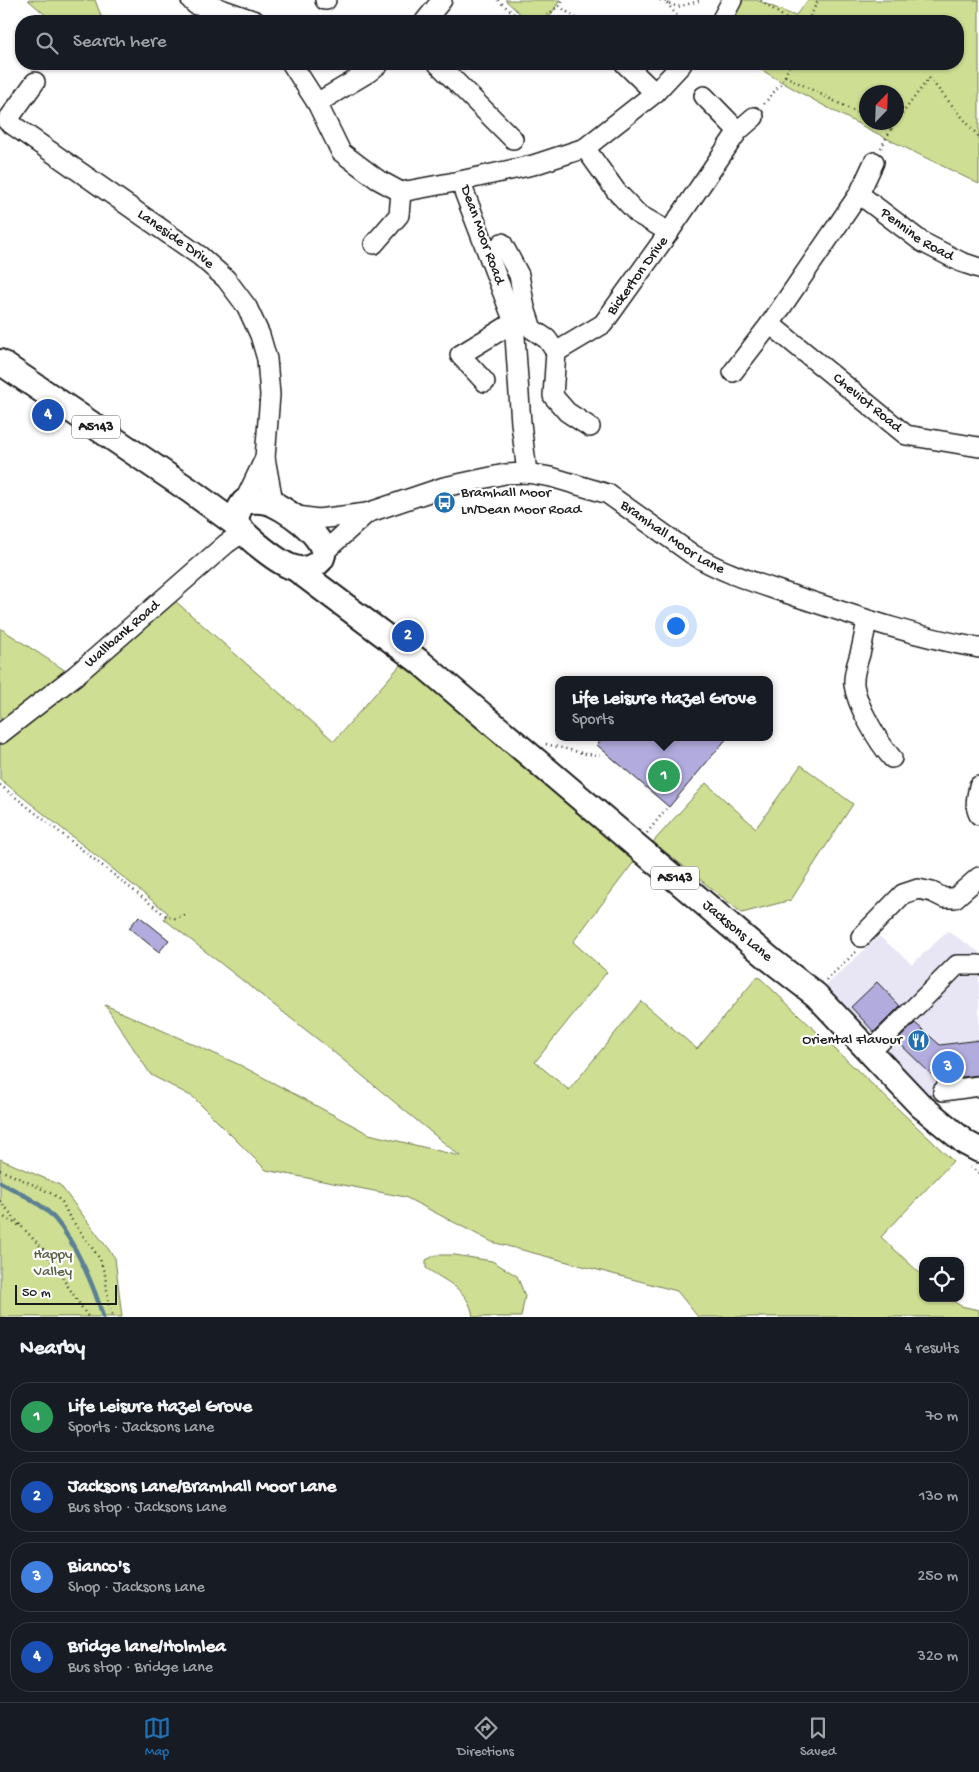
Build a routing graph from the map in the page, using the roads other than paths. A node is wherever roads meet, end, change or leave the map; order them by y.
1 (191, 0) edge
2 (442, 0) edge
3 (732, 0) edge
4 (216, 4) edge
5 (241, 15) edge
6 (430, 15) edge
7 (724, 15) edge
8 (296, 70) edge
9 (372, 70) edge
10 (444, 70) edge
11 (631, 70) edge
12 (676, 70) edge
13 (35, 82) dead end
14 (655, 93) junction
15 (704, 96) dead end
16 (317, 103) junction
17 (754, 117) road end
18 (3, 123) edge
19 (738, 131) junction
20 (513, 139) dead end
21 (585, 148) junction
22 (874, 162) road end
23 (460, 181) junction
24 (401, 192) junction
25 (859, 194) junction
26 (669, 232) junction
27 (502, 243) dead end
28 (374, 244) dead end
29 (979, 268) edge
30 (514, 322) junction
31 (770, 324) junction
32 (556, 352) junction
33 (0, 362) edge
34 (733, 372) dead end
35 (485, 382) dead end
36 (520, 423) junction
37 (590, 427) dead end
38 (979, 447) edge
39 (265, 458) junction
40 (527, 473) junction
41 (506, 474) junction
42 (285, 512) junction
43 (367, 512) junction
44 (242, 516) junction
45 (322, 555) junction
46 (296, 569) junction
47 (867, 620) junction
48 (979, 648) edge
49 (420, 662) junction
50 (0, 734) edge
51 (892, 758) dead end
52 (979, 786) edge
53 (979, 815) edge
54 (979, 877) edge
55 (861, 937) road end
56 (979, 965) edge
57 (870, 1052) junction
58 (979, 1086) edge
59 (943, 1091) dead end
60 (976, 1159) edge

1 - 4 street
2 - 6 street
3 - 7 street
4 - 5 street
8 - 16 street
9 - 16 street
10 - 20 street
11 - 14 street
12 - 14 street, Dean Moor Road
13 - 18 street, Laneside Drive
14 - 21 street, Dean Moor Road
15 - 19 street
16 - 24 street
17 - 19 street, Bickerton Drive
18 - 39 street, Laneside Drive
19 - 26 street, Bickerton Drive
21 - 23 street, Dean Moor Road
21 - 26 street, Bickerton Drive
22 - 25 street
23 - 24 street
23 - 30 street, Dean Moor Road
24 - 28 street
25 - 29 street, Pennine Road
25 - 31 street
26 - 32 street, Bickerton Drive
27 - 32 street
30 - 35 street
30 - 36 street, Dean Moor Road
31 - 34 street
31 - 38 street, Cheviot Road
32 - 37 street
33 - 44 main road, A5143
36 - 40 street, Dean Moor Road
36 - 41 street, Dean Moor Road
39 - 42 street, Laneside Drive
39 - 44 street, Laneside Drive
40 - 41 street, Bramhall Moor Lane
40 - 47 street, Bramhall Moor Lane
41 - 43 street, Bramhall Moor Lane
42 - 43 street, Bramhall Moor Lane
42 - 44 main road, Jacksons Lane
42 - 45 main road, Jacksons Lane
43 - 45 street, Bramhall Moor Lane
44 - 46 main road, Jacksons Lane
44 - 50 street, Wallbank Road
45 - 46 main road
45 - 49 main road, Jacksons Lane / A5143
46 - 49 main road, Jacksons Lane / A5143
47 - 48 street, Bramhall Moor Lane
47 - 51 street
49 - 57 main road, Jacksons Lane / A5143
52 - 53 street
54 - 55 street
56 - 57 street
57 - 60 main road, Jacksons Lane / A5143
58 - 59 street

